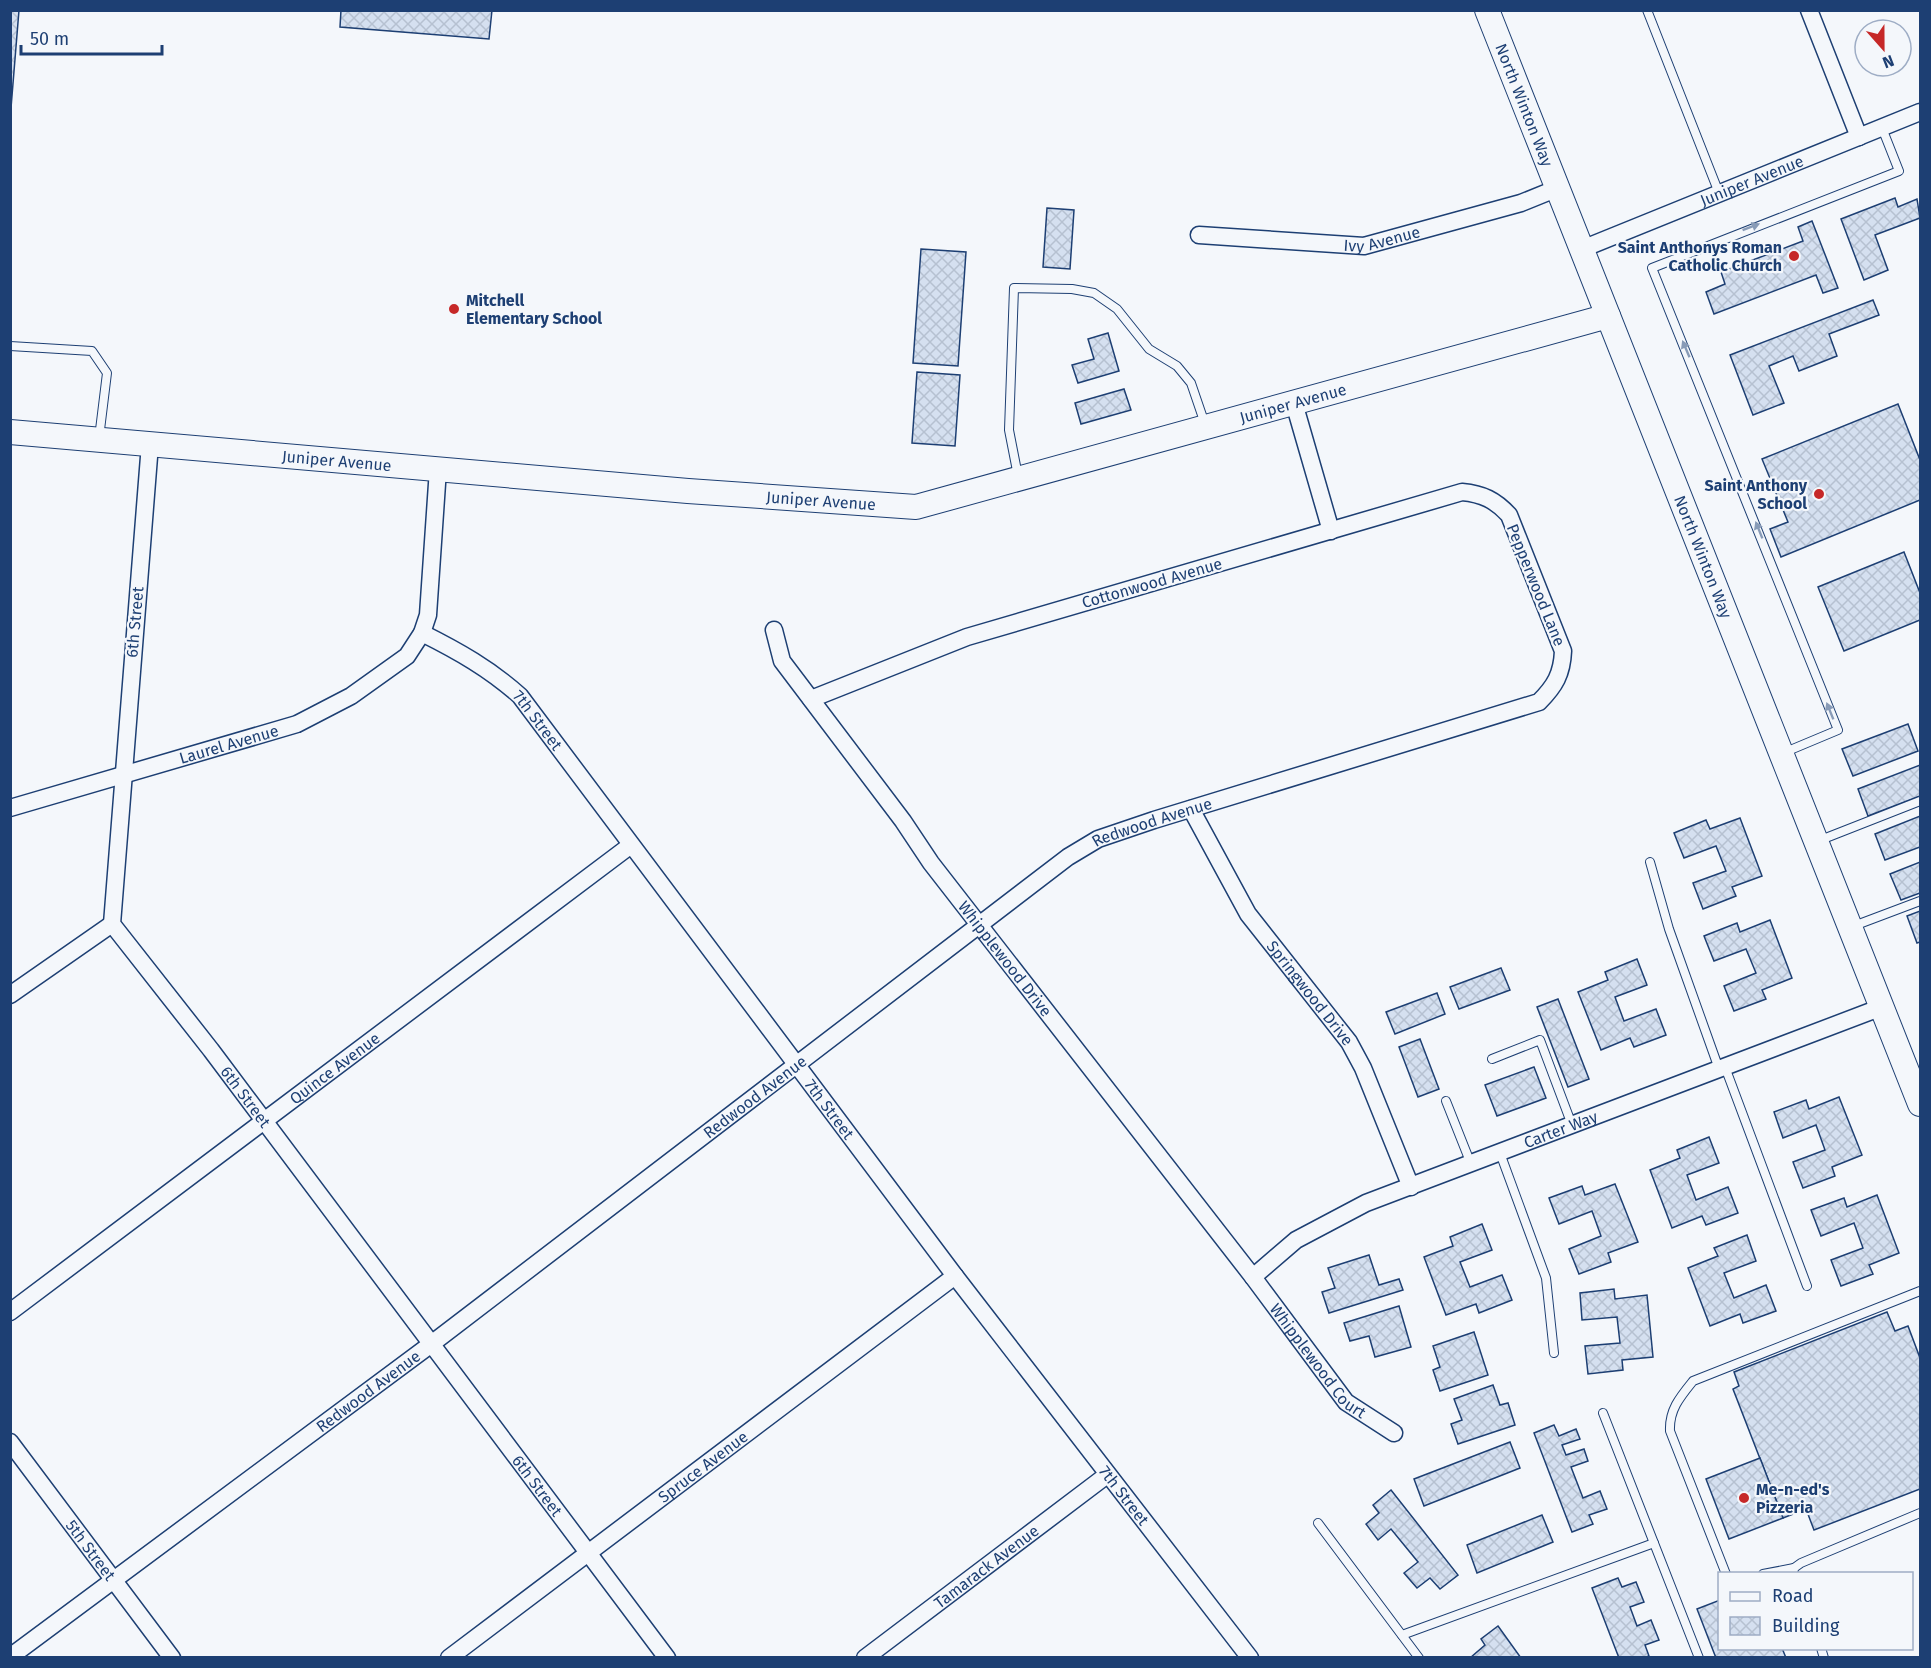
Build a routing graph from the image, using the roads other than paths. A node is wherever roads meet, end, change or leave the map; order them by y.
1 (1487, 10) edge
2 (1647, 10) edge
3 (1809, 10) edge
4 (1920, 112) edge
5 (1882, 128) junction
6 (1859, 137) junction
7 (1558, 188) junction
8 (1719, 194) junction
9 (1199, 235) dead end
10 (1582, 249) junction
11 (1608, 315) junction
12 (10, 346) edge
13 (1294, 403) junction
14 (1206, 427) junction
15 (10, 432) edge
16 (99, 440) junction
17 (150, 444) junction
18 (438, 469) junction
19 (1018, 479) junction
20 (1498, 503) joint
21 (1331, 531) junction
22 (774, 630) dead end
23 (422, 633) junction
24 (1562, 671) joint
25 (811, 699) junction
26 (1782, 753) junction
27 (123, 774) junction
28 (1920, 801) edge
29 (10, 808) edge
30 (1191, 809) junction
31 (1817, 841) junction
32 (631, 845) junction
33 (1650, 862) dead end
34 (1920, 901) edge
35 (112, 924) junction
36 (978, 926) junction
37 (1851, 927) junction
38 (10, 995) edge
39 (1882, 1007) junction
40 (1492, 1059) dead end
41 (797, 1065) junction
42 (1722, 1068) junction
43 (1446, 1101) dead end
44 (1920, 1104) edge
45 (265, 1122) junction
46 (1572, 1126) junction
47 (1500, 1153) junction
48 (1471, 1164) junction
49 (1411, 1187) junction
50 (956, 1276) junction
51 (1253, 1277) junction
52 (1807, 1286) dead end
53 (1920, 1291) edge
54 (10, 1312) edge
55 (430, 1345) junction
56 (1554, 1353) dead end
57 (1603, 1413) dead end
58 (1394, 1433) dead end
59 (10, 1442) edge
60 (1107, 1475) junction
61 (1920, 1513) edge
62 (1318, 1523) dead end
63 (1654, 1543) junction
64 (589, 1554) junction
65 (1794, 1571) edge
66 (1725, 1572) edge
67 (113, 1580) junction
68 (1402, 1635) junction
69 (10, 1657) edge
70 (172, 1658) edge
71 (449, 1658) edge
72 (667, 1658) edge
73 (865, 1658) edge
74 (1250, 1658) edge
75 (1419, 1658) edge
76 (1699, 1658) edge

1 - 7 street, North Winton Way
2 - 8 lane
3 - 6 street
4 - 5 street, Juniper Avenue
5 - 6 street, Juniper Avenue
26 -> 5 lane
6 - 8 street, Juniper Avenue
7 - 9 street, Ivy Avenue
7 - 10 street, North Winton Way
8 - 10 street, Juniper Avenue
10 - 11 street, North Winton Way
11 - 13 street, Juniper Avenue
11 - 26 street, North Winton Way
12 - 16 lane
13 - 14 street, Juniper Avenue
13 - 21 street
14 - 19 street, Juniper Avenue
14 - 19 lane
15 - 16 street, Juniper Avenue
16 - 17 street, Juniper Avenue
17 - 18 street, Juniper Avenue
17 - 27 street, 6th Street
18 - 19 street, Juniper Avenue
18 - 23 street
20 - 21 street, Cottonwood Avenue
20 - 24 street, Pepperwood Lane
21 - 25 street, Cottonwood Avenue
22 - 25 street, Whipplewood Drive
23 - 27 street, Laurel Avenue
23 - 32 street, 7th Street
24 - 30 street, Redwood Avenue
25 - 36 street, Whipplewood Drive
26 - 31 street, North Winton Way
27 - 29 street, Laurel Avenue
27 - 35 street, 6th Street
28 - 31 lane
30 - 36 street, Redwood Avenue
30 - 49 street, Springwood Drive
31 - 37 street, North Winton Way
32 - 41 street, 7th Street
32 - 45 street, Quince Avenue
33 - 42 lane
34 - 37 lane
35 - 38 street
35 - 45 street, 6th Street
36 - 41 street, Redwood Avenue
36 - 51 street, Whipplewood Drive
37 - 39 street, North Winton Way
39 - 42 street, Carter Way
39 - 44 street, North Winton Way
40 - 46 lane
41 - 50 street, 7th Street
41 - 55 street, Redwood Avenue
42 - 46 street, Carter Way
42 - 52 lane
43 - 48 lane
45 - 54 street, Quince Avenue
45 - 55 street, 6th Street
46 - 47 street, Carter Way
47 - 48 street, Carter Way
47 - 56 lane
48 - 49 street, Carter Way
49 - 51 street, Carter Way
50 - 60 street, 7th Street
50 - 64 street, Spruce Avenue
51 - 58 street, Whipplewood Court
53 - 66 lane
55 - 64 street, 6th Street
55 - 67 street, Redwood Avenue
57 - 63 lane
59 - 67 street, 5th Street
60 - 73 street, Tamarack Avenue
60 - 74 street, 7th Street
61 - 65 lane
62 - 68 lane
63 - 68 lane
63 - 76 lane
64 - 71 street, Spruce Avenue
64 - 72 street, 6th Street
67 - 69 street, Redwood Avenue
67 - 70 street, 5th Street
68 - 75 lane

